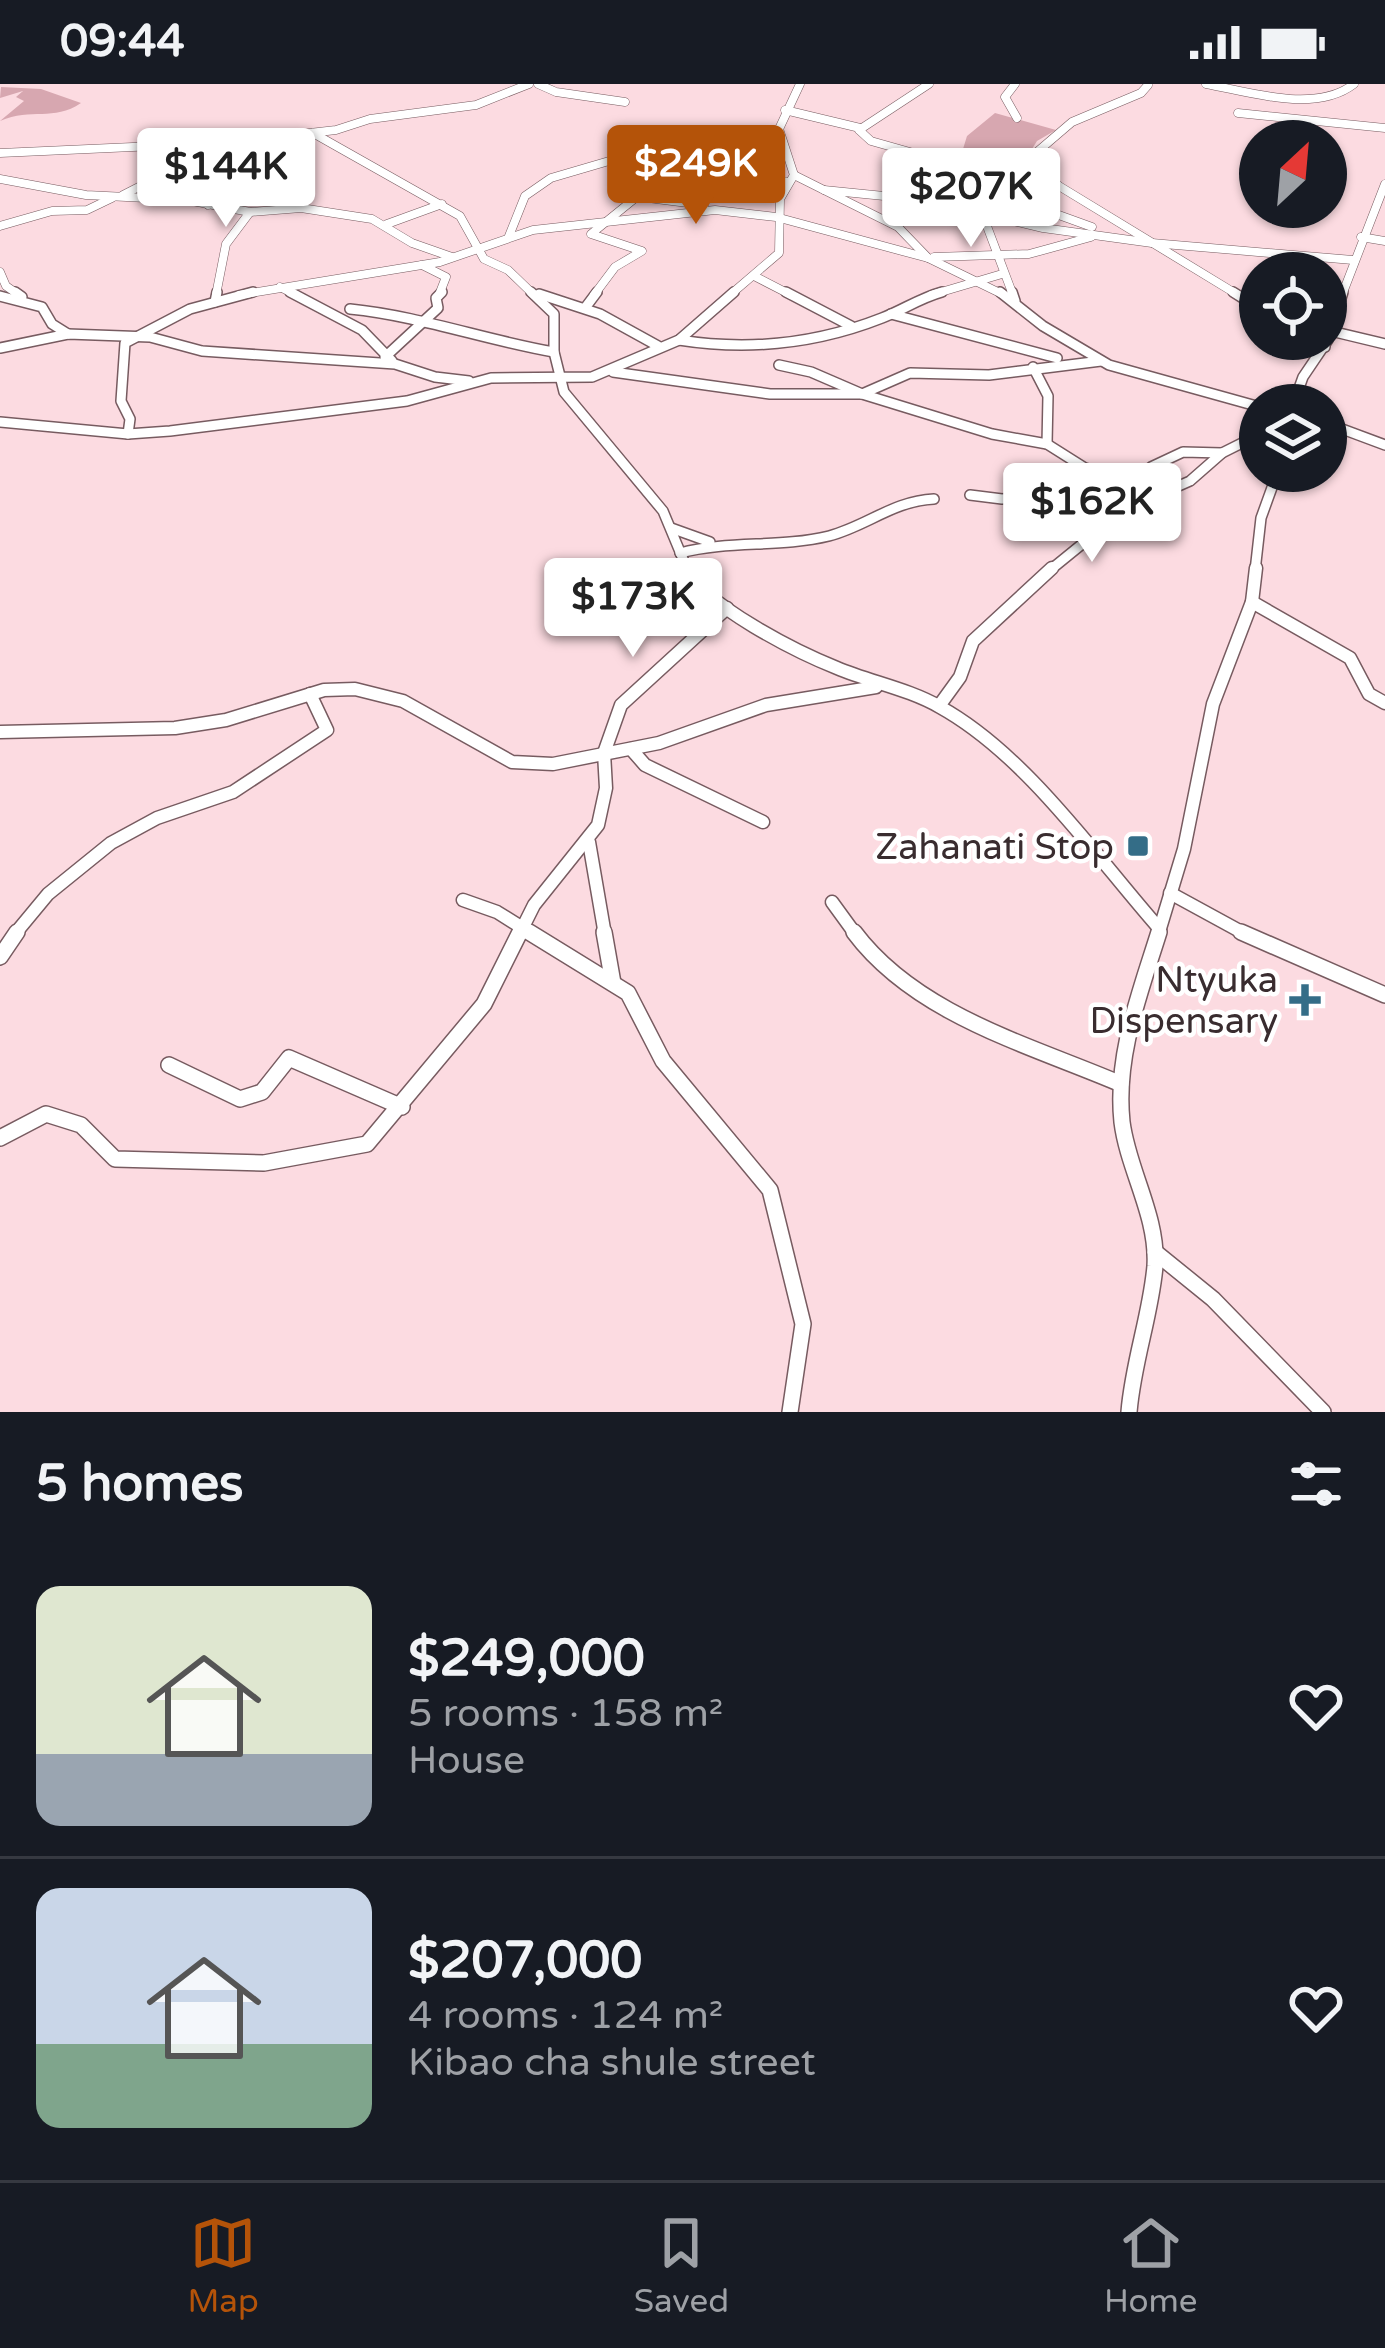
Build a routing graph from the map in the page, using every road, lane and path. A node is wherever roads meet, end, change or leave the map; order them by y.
1 (533, 84) edge
2 (929, 84) edge
3 (1015, 84) edge
4 (1146, 84) edge
5 (1206, 84) edge
6 (1230, 84) edge
7 (1267, 84) edge
8 (1354, 84) edge
9 (796, 85) edge
10 (1161, 85) edge
11 (1241, 88) junction
12 (1297, 97) junction
13 (625, 102) dead end
14 (785, 110) junction
15 (1238, 113) dead end
16 (1017, 118) dead end
17 (860, 128) junction
18 (1385, 128) edge
19 (779, 129) junction
20 (314, 133) junction
21 (297, 135) junction
22 (220, 143) junction
23 (650, 149) junction
24 (0, 153) edge
25 (687, 156) junction
26 (0, 179) edge
27 (791, 179) junction
28 (1385, 184) edge
29 (824, 190) junction
30 (115, 197) junction
31 (640, 197) junction
32 (442, 204) junction
33 (208, 205) junction
34 (250, 212) junction
35 (982, 213) junction
36 (772, 216) junction
37 (606, 222) junction
38 (387, 224) junction
39 (0, 226) edge
40 (1104, 235) junction
41 (509, 236) junction
42 (1361, 237) junction
43 (1385, 242) edge
44 (412, 243) junction
45 (1152, 243) junction
46 (476, 250) junction
47 (996, 256) junction
48 (456, 258) junction
49 (927, 258) junction
50 (1353, 260) junction
51 (405, 264) junction
52 (421, 264) junction
53 (0, 272) edge
54 (1002, 274) junction
55 (756, 277) junction
56 (1347, 279) edge
57 (980, 285) junction
58 (279, 287) junction
59 (535, 293) junction
60 (0, 296) edge
61 (1239, 297) edge
62 (29, 301) junction
63 (215, 302) junction
64 (585, 308) junction
65 (1018, 308) junction
66 (350, 309) dead end
67 (891, 314) junction
68 (424, 322) junction
69 (852, 327) junction
70 (68, 334) junction
71 (1347, 335) edge
72 (132, 337) junction
73 (679, 340) junction
74 (1385, 344) edge
75 (658, 346) junction
76 (1, 348) edge
77 (554, 352) junction
78 (385, 357) junction
79 (1067, 360) junction
80 (1102, 361) junction
81 (395, 364) junction
82 (779, 365) dead end
83 (1034, 367) junction
84 (614, 372) junction
85 (562, 380) junction
86 (476, 381) junction
87 (862, 394) junction
88 (1239, 401) edge
89 (0, 422) edge
90 (1347, 431) edge
91 (128, 434) junction
92 (1047, 444) junction
93 (1239, 445) edge
94 (1385, 446) edge
95 (1222, 454) junction
96 (1151, 467) dead end
97 (1270, 492) edge
98 (1159, 494) junction
99 (970, 495) dead end
100 (934, 499) dead end
101 (1138, 501) junction
102 (671, 528) junction
103 (712, 543) junction
104 (680, 554) junction
105 (1252, 602) junction
106 (728, 608) junction
107 (878, 686) junction
108 (310, 694) junction
109 (1385, 703) edge
110 (939, 706) junction
111 (0, 732) edge
112 (631, 749) junction
113 (604, 753) junction
114 (763, 822) dead end
115 (589, 842) junction
116 (1170, 893) junction
117 (463, 900) dead end
118 (832, 902) dead end
119 (1158, 927) junction
120 (522, 929) junction
121 (0, 957) edge
122 (613, 983) junction
123 (1381, 993) edge
124 (1385, 1007) edge
125 (169, 1065) dead end
126 (1121, 1084) junction
127 (402, 1107) junction
128 (0, 1138) edge
129 (1155, 1252) junction
130 (790, 1412) edge
131 (1129, 1412) edge
132 (1322, 1412) edge

1 - 13 street
1 - 20 street
2 - 17 street
3 - 16 street
4 - 10 street
4 - 45 street
5 - 11 street
6 - 11 street
7 - 12 street
8 - 12 street
9 - 14 street
11 - 12 street
14 - 17 street
14 - 19 street
15 - 18 street
17 - 40 street
19 - 23 street
19 - 27 street
20 - 21 street
20 - 32 street
21 - 22 street
21 - 33 street
22 - 24 street
22 - 30 street
23 - 25 street
23 - 41 street
25 - 27 street
25 - 31 street
26 - 30 street
27 - 29 street
27 - 36 street
28 - 42 street
29 - 35 street
29 - 49 street
30 - 33 street
30 - 39 street
31 - 36 street
31 - 37 street
32 - 38 street
32 - 46 street
33 - 34 street
34 - 38 street
34 - 63 street
35 - 40 street
35 - 47 street
36 - 37 street
36 - 49 street
36 - 55 street
37 - 41 street
37 - 64 street
38 - 44 street
40 - 45 street
40 - 47 street
41 - 46 street
42 - 43 street
42 - 50 street
44 - 48 street
44 - 51 street
45 - 50 street
45 - 61 street
46 - 48 street
46 - 59 street
47 - 49 street
47 - 54 street
48 - 52 street
49 - 57 street
50 - 56 street
51 - 52 street
51 - 58 street
52 - 68 street
53 - 62 street
54 - 57 street
54 - 65 street
55 - 69 street
55 - 73 street
57 - 65 street
57 - 67 street
58 - 63 street
58 - 78 street
59 - 64 street
59 - 77 street
60 - 62 street
62 - 70 street
63 - 72 street
64 - 75 street
65 - 80 street
66 - 68 street
67 - 69 street
67 - 79 street
68 - 77 street
68 - 78 street
69 - 73 street
70 - 72 street
70 - 76 street
71 - 74 street
72 - 81 street
72 - 91 street
73 - 75 street
75 - 84 street
77 - 85 street
78 - 81 street
79 - 80 street
79 - 83 street
80 - 88 street
81 - 86 street
82 - 87 street
83 - 87 street
83 - 92 street
84 - 85 street
84 - 87 street
85 - 86 street
85 - 102 street
86 - 91 street
87 - 92 street
89 - 91 street
90 - 94 street
92 - 98 street
93 - 95 street
95 - 96 street
95 - 98 street
97 - 105 street
98 - 101 street
99 - 101 street
100 - 103 street
101 - 110 street
102 - 103 street
102 - 104 street
103 - 104 street
104 - 106 street
105 - 109 street
105 - 116 street
106 - 107 street
106 - 113 street
107 - 110 street
107 - 112 street
108 - 111 street
108 - 113 street
108 - 121 street
110 - 119 street
112 - 113 street
112 - 114 street
113 - 115 street
115 - 120 street
115 - 122 street
116 - 119 street
116 - 123 street
117 - 120 street
118 - 126 street
119 - 126 street
120 - 122 street
120 - 127 street
122 - 130 street
123 - 124 street
125 - 127 street
126 - 129 street
127 - 128 street
129 - 131 street
129 - 132 street

